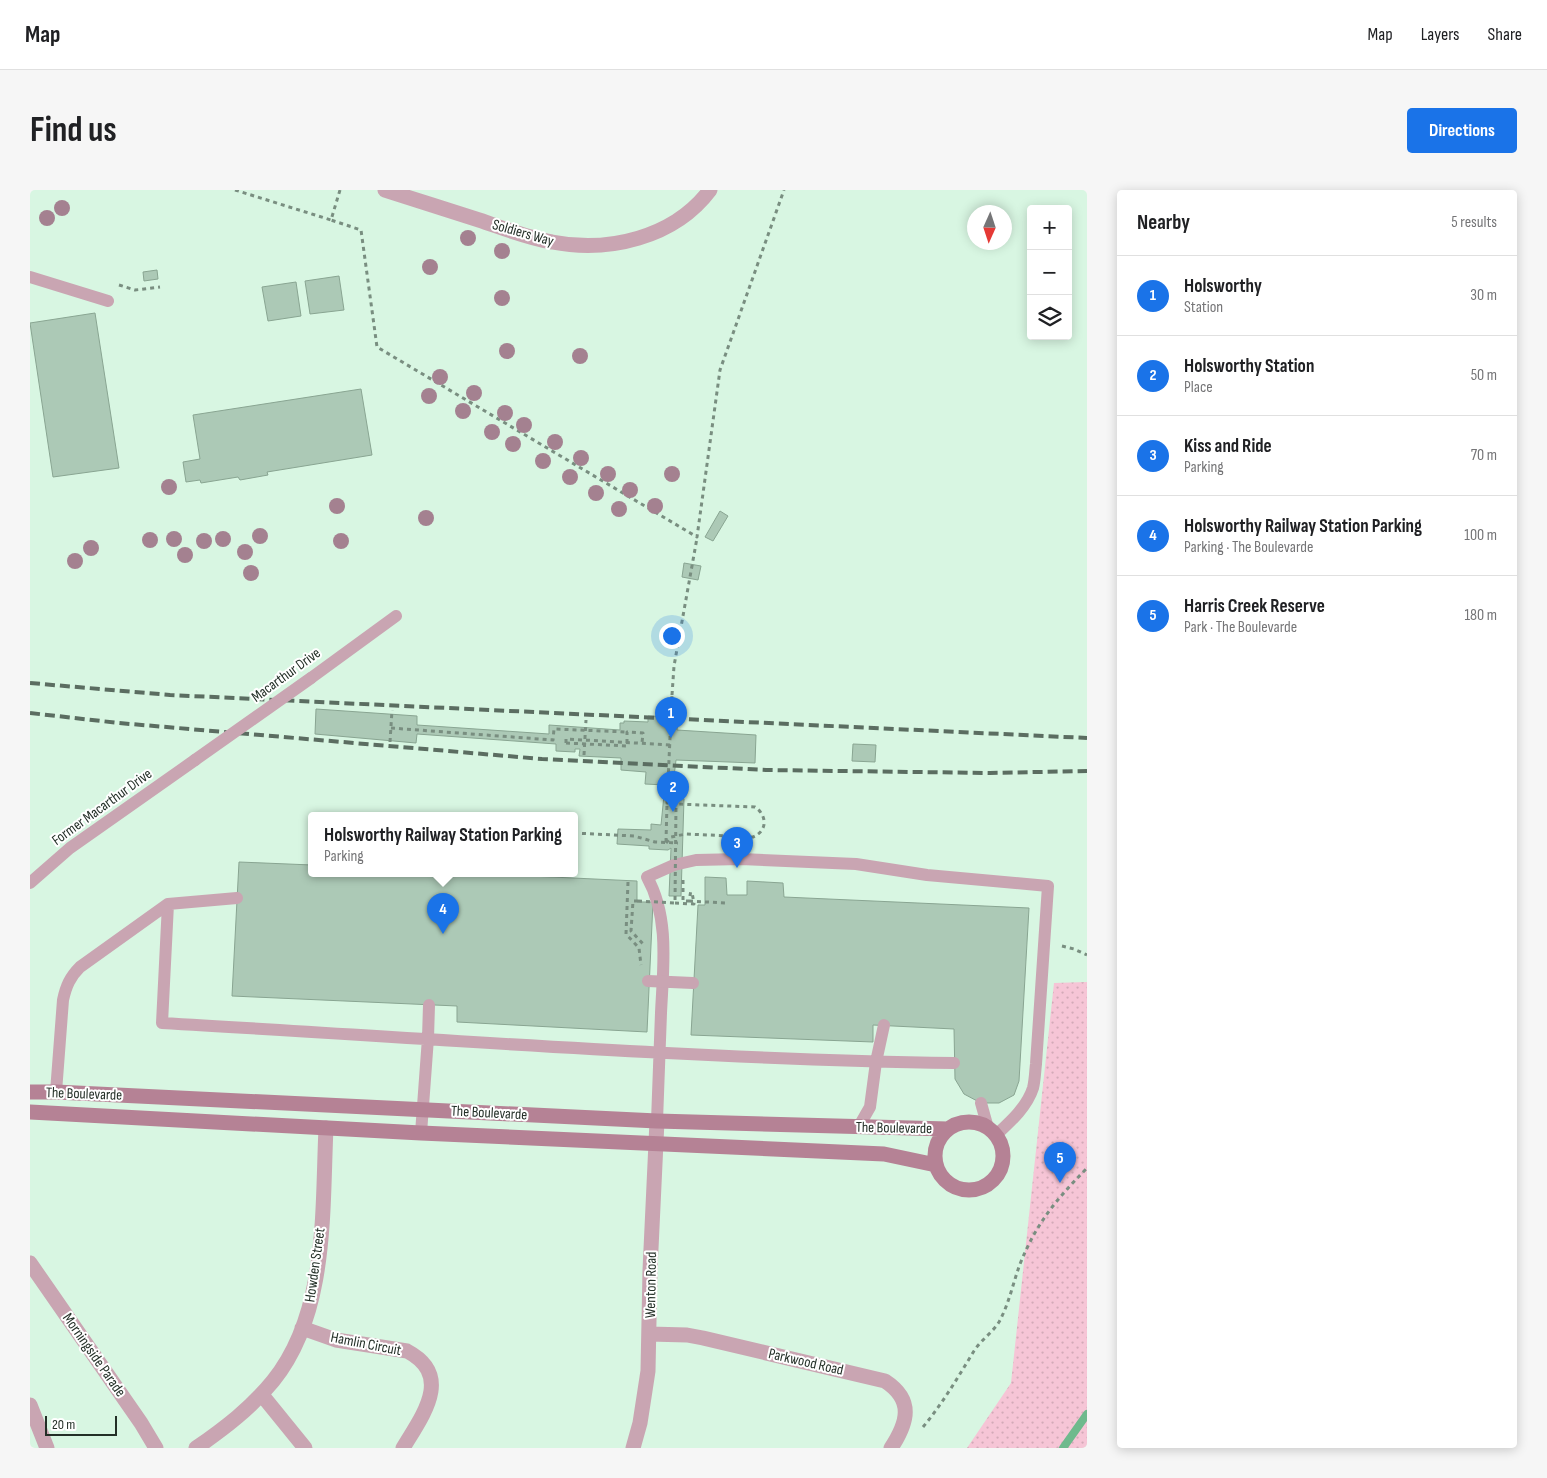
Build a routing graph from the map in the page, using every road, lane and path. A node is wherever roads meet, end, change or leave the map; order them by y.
1 (235, 190) edge
2 (340, 190) edge
3 (385, 190) edge
4 (710, 190) edge
5 (784, 190) edge
6 (331, 220) junction
7 (30, 277) edge
8 (108, 302) dead end
9 (697, 537) junction
10 (396, 616) dead end
11 (392, 710) dead end
12 (586, 720) dead end
13 (391, 728) junction
14 (628, 732) junction
15 (584, 740) junction
16 (390, 742) dead end
17 (642, 743) junction
18 (670, 745) junction
19 (584, 756) dead end
20 (195, 760) joint
21 (668, 803) junction
22 (676, 804) junction
23 (578, 833) edge
24 (666, 843) junction
25 (684, 844) dead end
26 (683, 874) dead end
27 (628, 882) dead end
28 (30, 883) edge
29 (237, 898) dead end
30 (689, 902) junction
31 (675, 903) junction
32 (726, 903) dead end
33 (168, 904) junction
34 (648, 981) dead end
35 (693, 983) dead end
36 (429, 1005) dead end
37 (884, 1025) dead end
38 (428, 1038) junction
39 (659, 1053) junction
40 (876, 1062) junction
41 (954, 1063) dead end
42 (30, 1092) edge
43 (56, 1092) junction
44 (981, 1103) dead end
45 (423, 1110) junction
46 (30, 1112) edge
47 (656, 1121) junction
48 (326, 1128) junction
49 (858, 1128) junction
50 (948, 1130) junction
51 (992, 1132) junction
52 (421, 1133) junction
53 (656, 1143) junction
54 (936, 1165) junction
55 (1087, 1168) edge
56 (30, 1263) edge
57 (36, 1279) edge
58 (302, 1328) junction
59 (649, 1334) junction
60 (262, 1395) junction
61 (30, 1405) edge
62 (895, 1443) edge
63 (47, 1448) edge
64 (156, 1448) edge
65 (196, 1448) edge
66 (305, 1448) edge
67 (403, 1448) edge
68 (633, 1448) edge

1 - 6 path
2 - 6 path
3 - 4 street, Soldiers Way
5 - 9 path
6 - 9 path
7 - 8 lane
9 - 18 path, bridge
10 - 20 lane, Macarthur Drive, bridge
11 - 13 path
12 - 15 path
13 - 14 path
13 - 16 path
14 - 15 path, bridge
14 - 17 path, bridge
15 - 17 path, bridge
15 - 19 path
17 - 18 path
18 - 21 path, bridge
20 - 28 lane, Former Macarthur Drive
21 - 22 path, bridge
21 - 24 path
22 - 24 path
22 - 31 path, bridge
23 - 24 path
24 - 25 path
26 - 30 path
27 - 31 path, bridge
29 - 33 lane
30 - 31 path
30 - 32 path
33 - 38 lane
33 - 43 lane
34 - 35 lane, bridge
36 - 38 lane
37 - 40 lane
38 - 39 lane
38 - 45 lane
39 - 40 lane
39 - 47 lane
39 - 51 lane
40 - 41 lane
40 - 49 lane
42 - 43 street, The Boulevarde
43 - 45 street, The Boulevarde
44 - 51 lane
45 - 47 street, The Boulevarde
45 - 52 lane
46 - 48 street, The Boulevarde
47 - 49 street, The Boulevarde
47 - 53 street, Wenton Road
48 - 52 street, The Boulevarde
48 - 58 street, Howden Street
49 - 50 street, The Boulevarde
50 - 51 street
50 - 54 street
51 - 54 street
52 - 53 street, The Boulevarde
53 - 54 street, The Boulevarde
53 - 59 street, Wenton Road
55 - 62 path
56 - 57 street, Morningside Parade
57 - 64 street, Morningside Parade
58 - 60 street, Howden Street
58 - 67 street, Hamlin Circuit
59 - 62 street, Parkwood Road
59 - 68 street, Wenton Road
60 - 65 street, Howden Street
60 - 66 street
61 - 63 street

